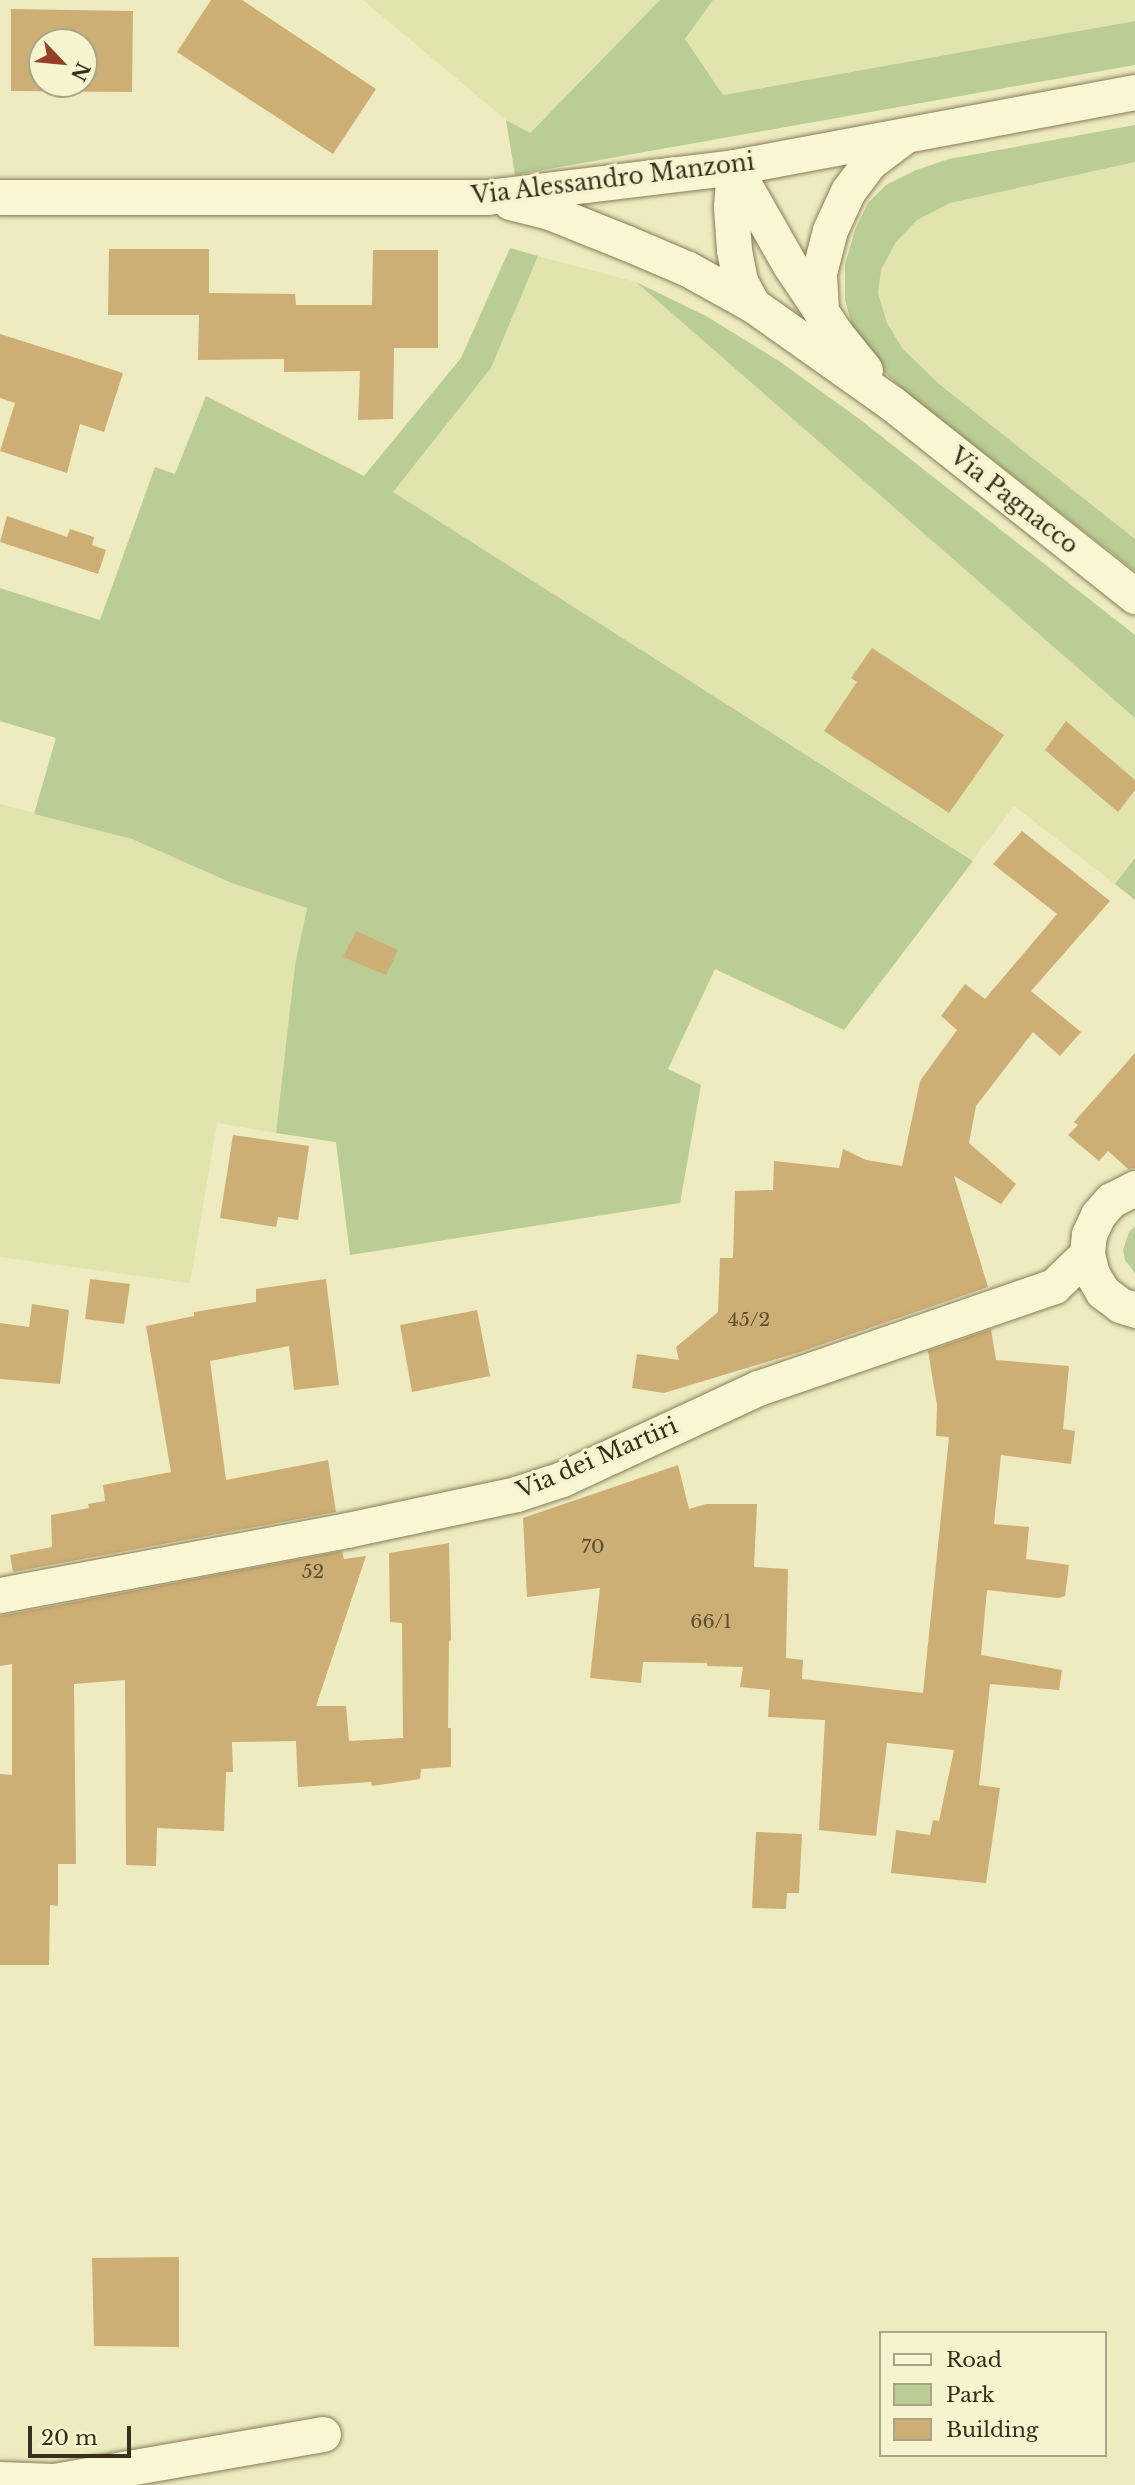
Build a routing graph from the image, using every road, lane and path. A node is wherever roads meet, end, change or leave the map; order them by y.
1 (1135, 92) edge
2 (908, 134) junction
3 (734, 167) junction
4 (0, 197) edge
5 (487, 197) junction
6 (753, 305) junction
7 (821, 312) junction
8 (894, 405) junction
9 (1135, 596) edge
10 (1133, 1187) edge
11 (1087, 1254) junction
12 (1054, 1286) junction
13 (1103, 1292) junction
14 (1135, 1310) edge
15 (0, 1595) edge
16 (323, 2434) dead end
17 (0, 2479) edge

1 - 2 street, Via Alessandro Manzoni
2 - 3 street, Via Alessandro Manzoni
2 - 7 street
3 - 5 street, Via Alessandro Manzoni
3 - 6 street
3 - 7 street, Via Pagnacco
4 - 5 street, Via Alessandro Manzoni
5 - 6 street, Via Pagnacco
6 - 8 street, Via Pagnacco
7 - 8 street, Via Pagnacco
8 - 9 street, Via Pagnacco
10 - 11 street
11 - 12 street, Via dei Martiri
11 - 13 street
12 - 13 street, Via dei Martiri
12 - 15 street, Via dei Martiri
13 - 14 street
16 - 17 street

